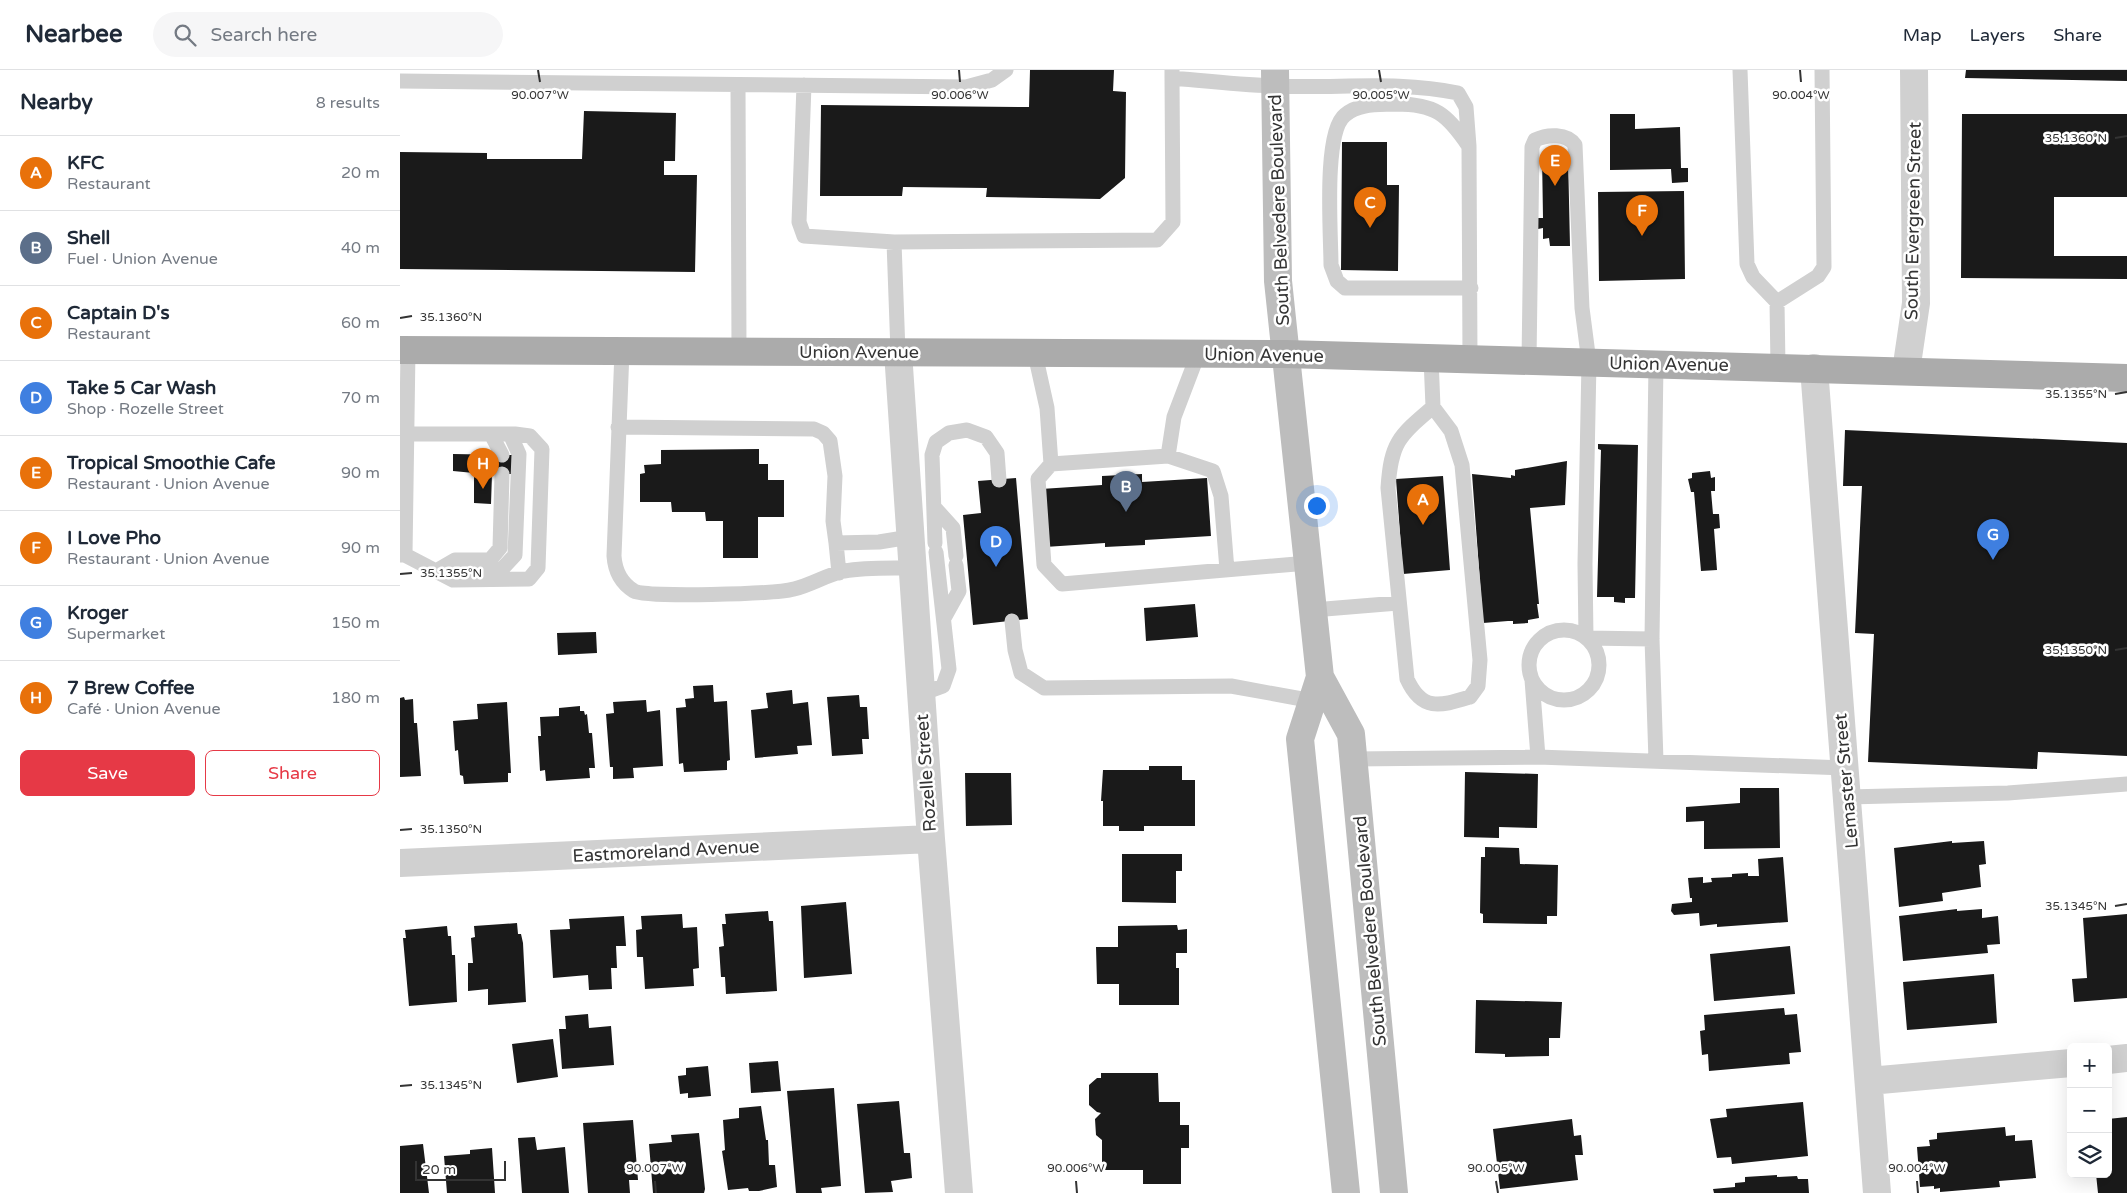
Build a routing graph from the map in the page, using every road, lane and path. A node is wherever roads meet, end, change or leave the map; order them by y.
1 (1006, 70) edge
2 (1740, 70) edge
3 (1822, 70) edge
4 (1914, 70) edge
5 (1172, 74) edge
6 (1275, 78) edge
7 (400, 81) edge
8 (738, 85) junction
9 (804, 85) junction
10 (1469, 146) junction
11 (894, 242) junction
12 (1471, 288) junction
13 (1776, 302) junction
14 (404, 350) edge
15 (622, 351) junction
16 (738, 351) junction
17 (898, 352) junction
18 (1035, 354) junction
19 (1198, 354) junction
20 (1285, 354) junction
21 (1431, 358) junction
22 (1470, 359) junction
23 (1529, 361) junction
24 (1589, 362) junction
25 (1656, 364) junction
26 (1778, 367) junction
27 (1814, 368) junction
28 (1906, 371) junction
29 (2127, 378) edge
30 (1433, 407) junction
31 (618, 426) junction
32 (406, 434) junction
33 (491, 434) junction
34 (510, 434) junction
35 (502, 454) dead end
36 (1168, 456) junction
37 (1051, 464) junction
38 (502, 474) dead end
39 (403, 478) edge
40 (999, 480) dead end
41 (934, 507) junction
42 (836, 543) junction
43 (927, 544) junction
44 (402, 555) edge
45 (1308, 563) junction
46 (912, 568) junction
47 (436, 570) junction
48 (1227, 570) junction
49 (839, 573) junction
50 (1398, 603) junction
51 (1313, 610) junction
52 (944, 618) junction
53 (1012, 621) dead end
54 (1586, 638) junction
55 (1652, 639) junction
56 (1532, 680) junction
57 (1316, 689) junction
58 (921, 694) junction
59 (1538, 757) junction
60 (1354, 759) junction
61 (1656, 761) junction
62 (1845, 768) junction
63 (2127, 784) edge
64 (1848, 797) junction
65 (931, 839) junction
66 (400, 863) edge
67 (2127, 1058) edge
68 (2112, 1060) edge
69 (2067, 1063) edge
70 (1869, 1082) junction
71 (959, 1193) edge
72 (1346, 1193) edge
73 (1394, 1193) edge
74 (1877, 1193) edge

1 - 9 lane
2 - 13 lane
3 - 13 lane
4 - 28 street, South Evergreen Street
5 - 6 lane
5 - 11 lane
6 - 10 lane
6 - 20 street, South Belvedere Boulevard
7 - 8 lane
8 - 9 lane
8 - 16 lane
9 - 11 lane
10 - 12 lane
10 - 12 lane
11 - 17 lane
12 - 22 lane
13 - 26 lane
14 - 15 main road, Union Avenue
14 - 32 lane
15 - 16 main road, Union Avenue
15 - 31 lane
16 - 17 main road, Union Avenue
17 - 18 main road, Union Avenue
17 - 43 street, Rozelle Street
18 - 19 main road, Union Avenue
18 - 37 lane
19 - 20 main road, Union Avenue
19 - 36 lane
20 - 21 main road, Union Avenue
20 - 45 street, South Belvedere Boulevard
21 - 22 main road, Union Avenue
21 - 30 lane
22 - 23 main road, Union Avenue
23 - 24 main road, Union Avenue
23 - 24 lane
24 - 25 main road, Union Avenue
24 - 54 lane
25 - 26 main road, Union Avenue
25 - 55 lane
26 - 27 main road, Union Avenue
27 - 28 main road, Union Avenue
27 - 62 street, Lemaster Street
28 - 29 main road, Union Avenue
30 - 50 lane
30 - 50 lane
31 - 42 lane
31 - 49 lane
32 - 33 lane
32 - 39 lane
33 - 34 lane
33 - 35 lane
34 - 47 lane
34 - 47 lane
36 - 37 lane
36 - 48 lane
37 - 48 lane
38 - 47 lane
39 - 44 lane
40 - 41 lane
41 - 43 lane
41 - 52 lane
42 - 43 lane
42 - 49 lane
43 - 46 street, Rozelle Street
43 - 52 lane
44 - 47 lane
45 - 48 lane
45 - 51 street, South Belvedere Boulevard
46 - 49 lane
46 - 58 street, Rozelle Street
50 - 51 lane
51 - 57 street, South Belvedere Boulevard
52 - 58 lane
53 - 57 lane
54 - 55 lane
54 - 56 lane
54 - 56 lane
55 - 61 lane
56 - 59 lane
57 - 60 street, South Belvedere Boulevard
57 - 72 street, South Belvedere Boulevard
58 - 65 street, Rozelle Street
59 - 60 lane
59 - 61 lane
60 - 73 street, South Belvedere Boulevard
61 - 62 lane
62 - 64 street, Lemaster Street
63 - 64 lane
64 - 70 street, Lemaster Street
65 - 66 street, Eastmoreland Avenue
65 - 71 street, Rozelle Street
67 - 68 street
69 - 70 street
70 - 74 street, Lemaster Street

